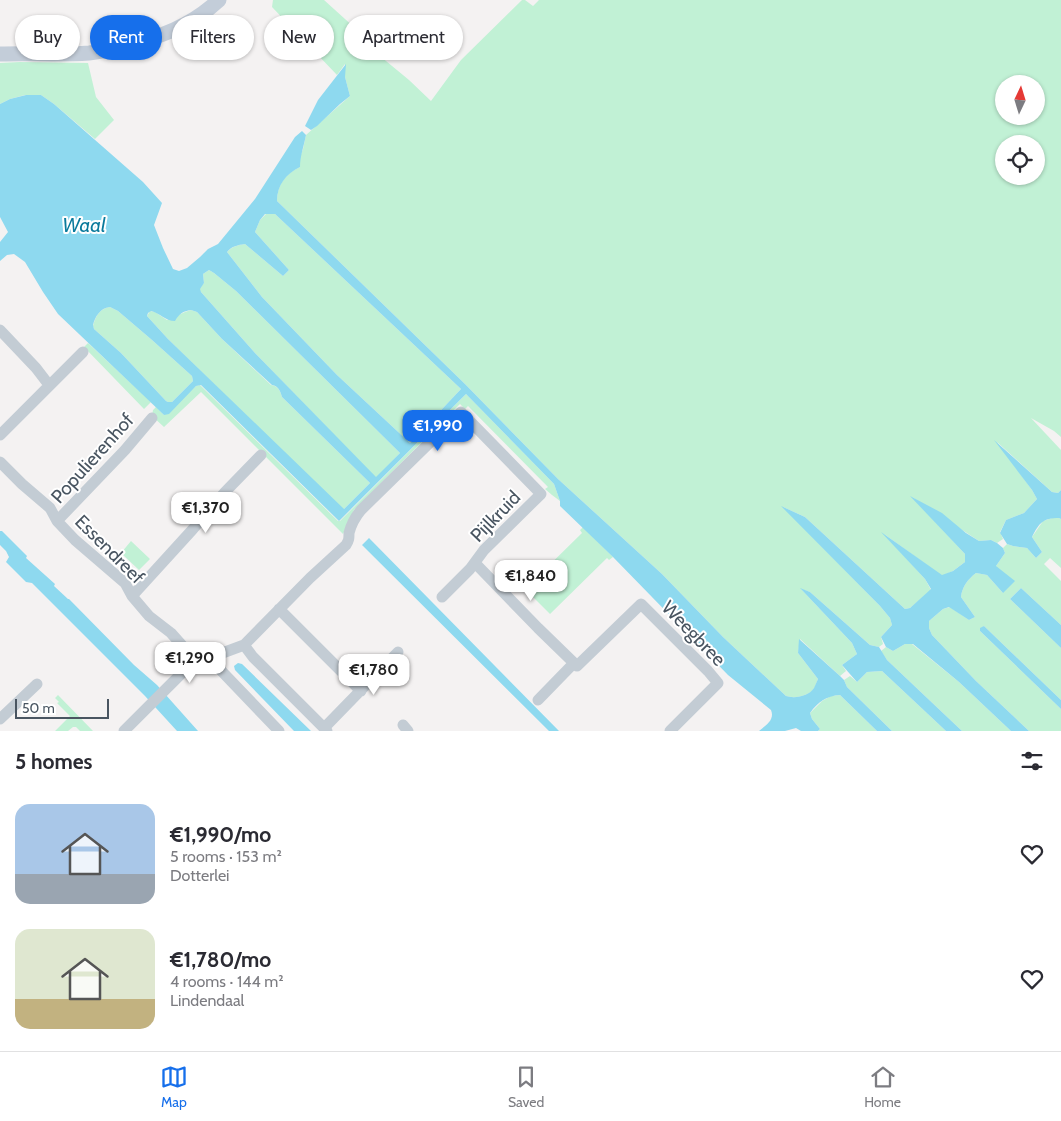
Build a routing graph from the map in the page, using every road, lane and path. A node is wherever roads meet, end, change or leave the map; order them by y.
1 (219, 0) edge
2 (0, 54) edge
3 (0, 330) edge
4 (83, 352) dead end
5 (49, 385) junction
6 (152, 418) dead end
7 (0, 435) edge
8 (261, 455) dead end
9 (0, 462) edge
10 (58, 521) junction
11 (475, 563) junction
12 (132, 596) junction
13 (442, 597) dead end
14 (279, 609) junction
15 (244, 645) junction
16 (398, 652) dead end
17 (209, 658) junction
18 (195, 660) junction
19 (571, 661) junction
20 (36, 684) dead end
21 (361, 691) junction
22 (538, 700) dead end
23 (0, 719) edge
24 (325, 729) edge
25 (124, 731) edge
26 (279, 731) edge
27 (670, 731) edge

1 - 2 street
3 - 5 street
4 - 5 street
5 - 7 street
6 - 10 street, Populierenhof
8 - 12 street
9 - 10 street, Essendreef
10 - 12 street, Essendreef
11 - 13 street, Pijlkruid
11 - 14 street, Pijlkruid
11 - 19 street, Pijlkruid
12 - 18 street, Essendreef
14 - 15 street
14 - 21 street
15 - 17 street
15 - 24 street
16 - 21 street
17 - 18 street
17 - 26 street
18 - 25 street
19 - 22 street, Weegbree
19 - 27 street, Weegbree
20 - 23 street
21 - 24 street

